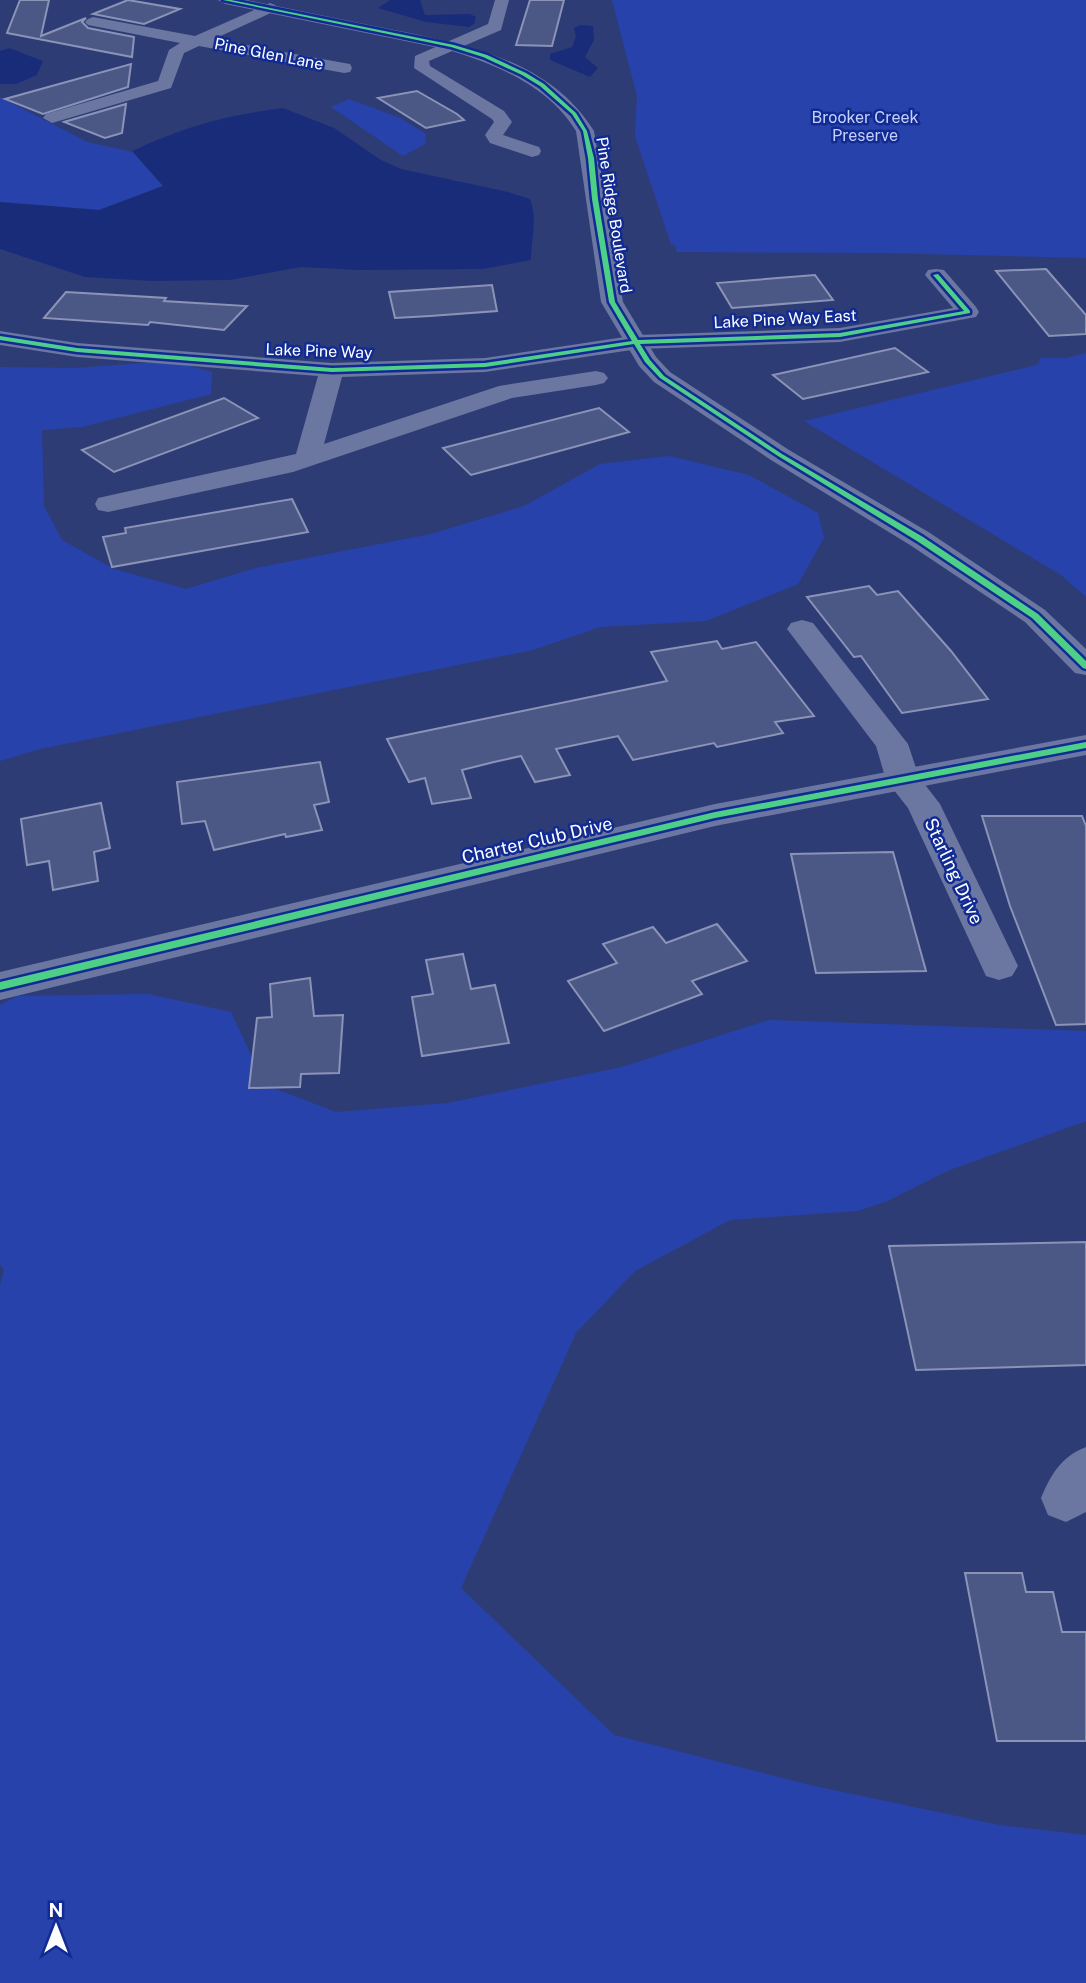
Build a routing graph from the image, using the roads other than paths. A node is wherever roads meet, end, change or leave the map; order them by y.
1 (225, 0) edge
2 (502, 0) edge
3 (270, 8) junction
4 (93, 22) dead end
5 (195, 40) junction
6 (452, 46) junction
7 (344, 68) dead end
8 (52, 118) dead end
9 (532, 151) dead end
10 (936, 275) dead end
11 (0, 338) edge
12 (638, 342) junction
13 (332, 370) junction
14 (596, 378) dead end
15 (307, 459) junction
16 (108, 504) dead end
17 (803, 629) dead end
18 (1086, 666) edge
19 (1086, 745) edge
20 (903, 780) junction
21 (999, 966) dead end
22 (0, 986) edge

1 - 3 street, Pine Ridge Boulevard
2 - 6 street
3 - 5 street, Pine Glen Lane
3 - 6 street, Pine Ridge Boulevard
4 - 5 street, Pine Glen Lane
5 - 7 street, Pine Glen Lane
5 - 8 street, Pine Glen Lane
6 - 9 street
6 - 12 street, Pine Ridge Boulevard
10 - 12 street, Lake Pine Way East
11 - 13 street, Lake Pine Way
12 - 13 street, Lake Pine Way
12 - 18 street, Pine Ridge Boulevard
13 - 15 street
14 - 15 street
15 - 16 street
17 - 20 street
19 - 20 street, Charter Club Drive
20 - 21 street, Starling Drive
20 - 22 street, Charter Club Drive

